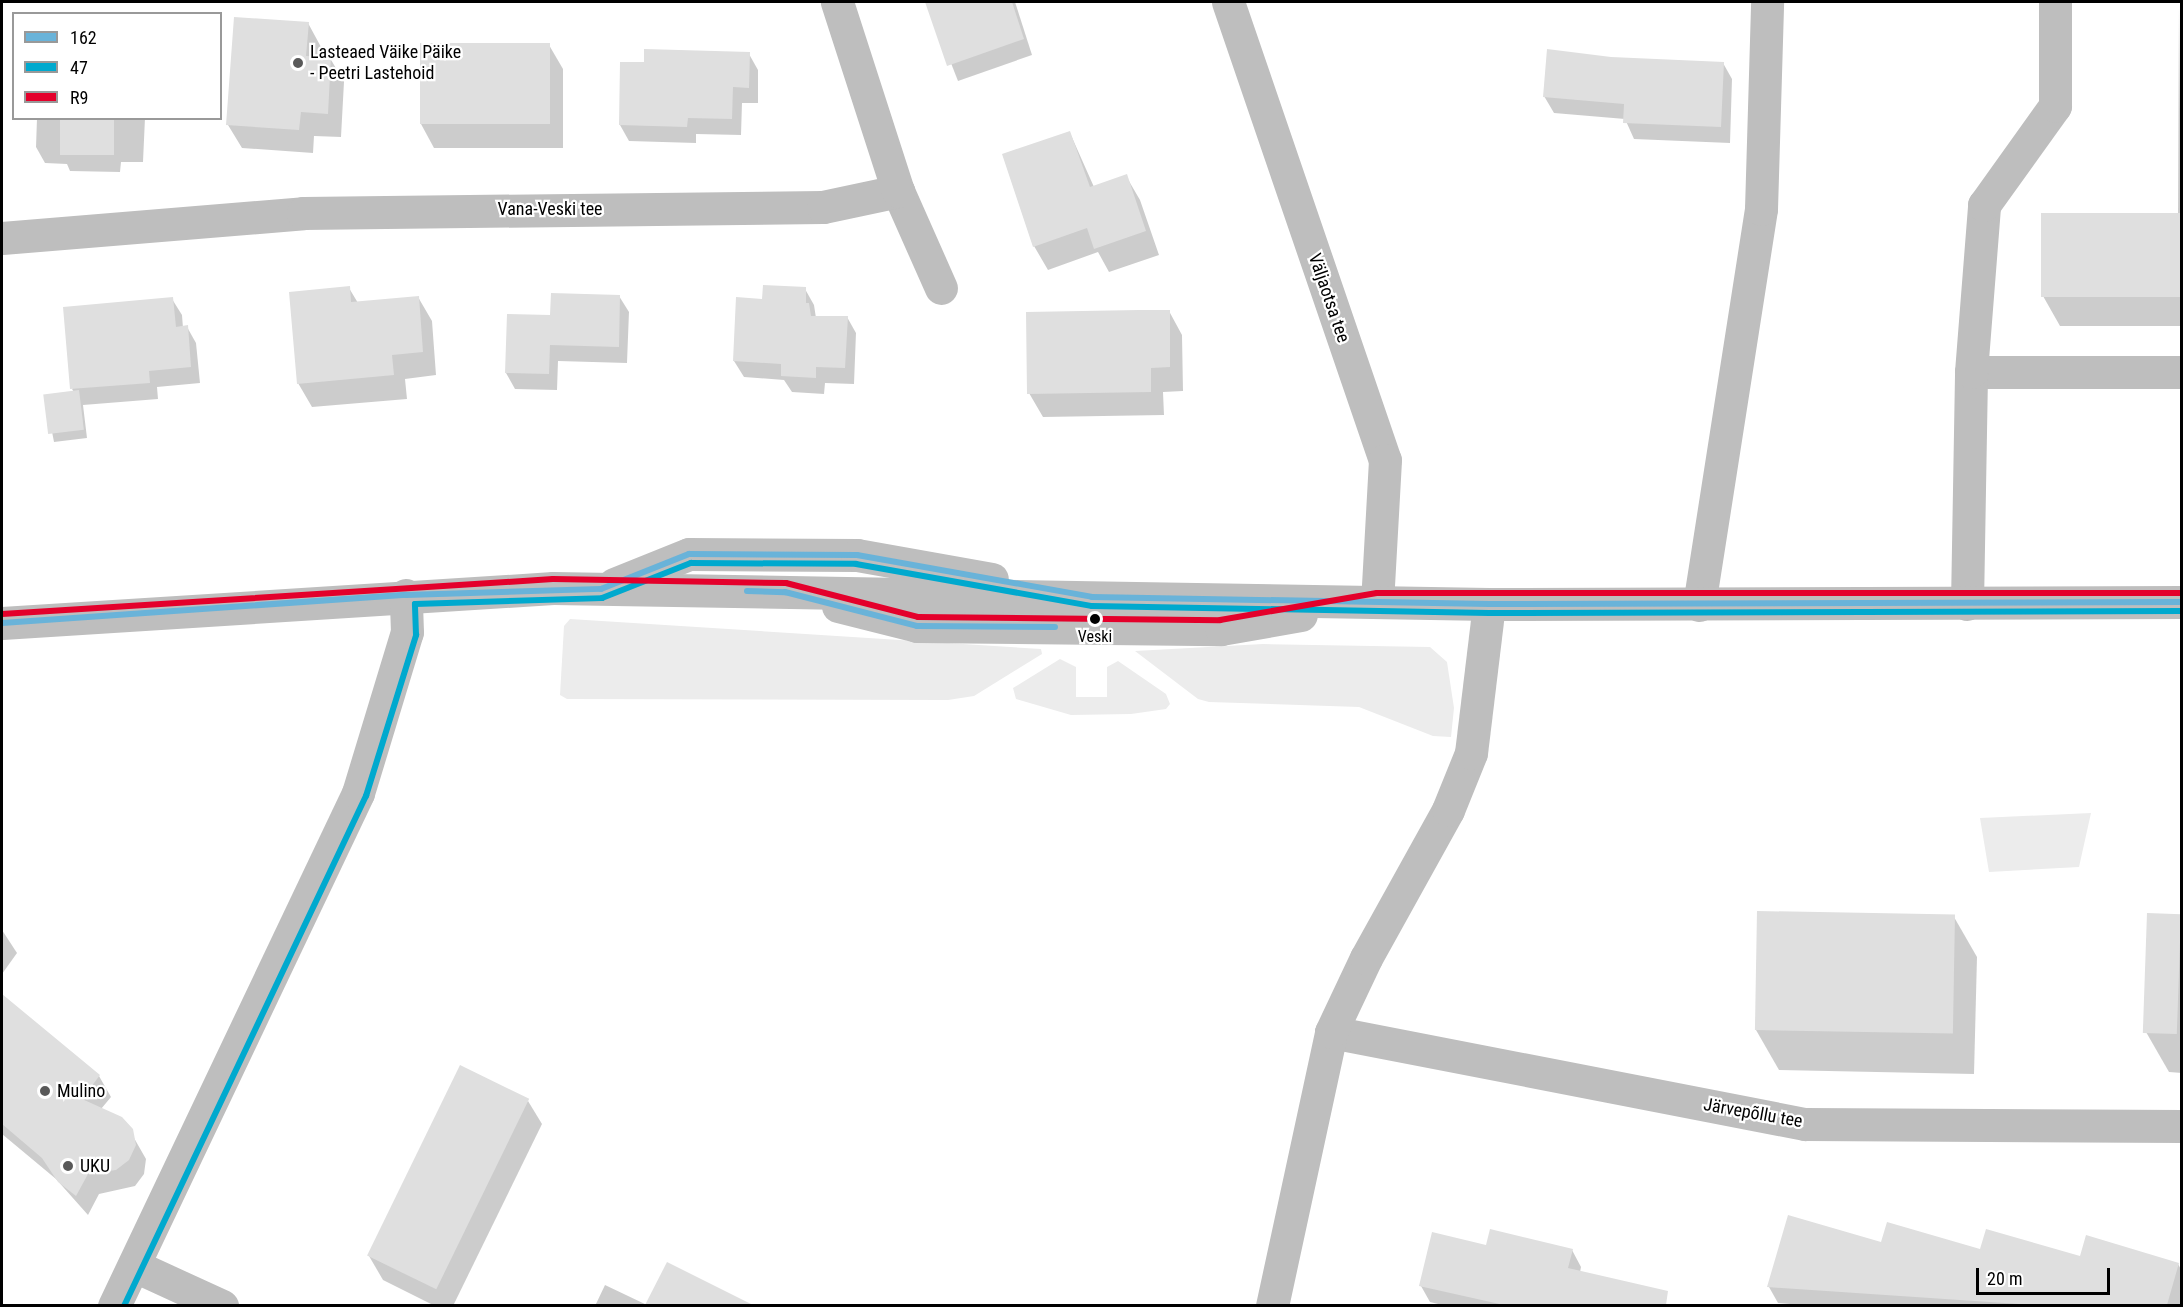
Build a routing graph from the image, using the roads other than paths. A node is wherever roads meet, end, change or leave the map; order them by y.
1 (837, 2) edge
2 (1228, 2) edge
3 (1767, 2) edge
4 (2055, 2) edge
5 (898, 191) junction
6 (2, 238) edge
7 (941, 288) dead end
8 (1971, 372) junction
9 (2181, 372) edge
10 (601, 589) junction
11 (785, 592) junction
12 (406, 595) junction
13 (1092, 597) junction
14 (1377, 602) junction
15 (2181, 602) edge
16 (1489, 604) junction
17 (1967, 604) junction
18 (1699, 605) junction
19 (2, 623) edge
20 (1331, 1032) junction
21 (2181, 1126) edge
22 (135, 1266) junction
23 (114, 1305) edge
24 (222, 1305) edge
25 (1272, 1305) edge

1 - 5 street
2 - 14 street, Väljaotsa tee
3 - 18 street
4 - 8 street
5 - 6 street, Vana-Veski tee
5 - 7 street
8 - 9 street
8 - 17 street
10 - 11 street
10 - 12 street
10 - 13 street
11 - 13 street
11 - 14 street
12 - 19 street
12 - 22 street
13 - 14 street
14 - 16 street
15 - 17 street
16 - 18 street
16 - 20 street
17 - 18 street
20 - 21 street, Järvepõllu tee
20 - 25 street
22 - 23 street
22 - 24 street

